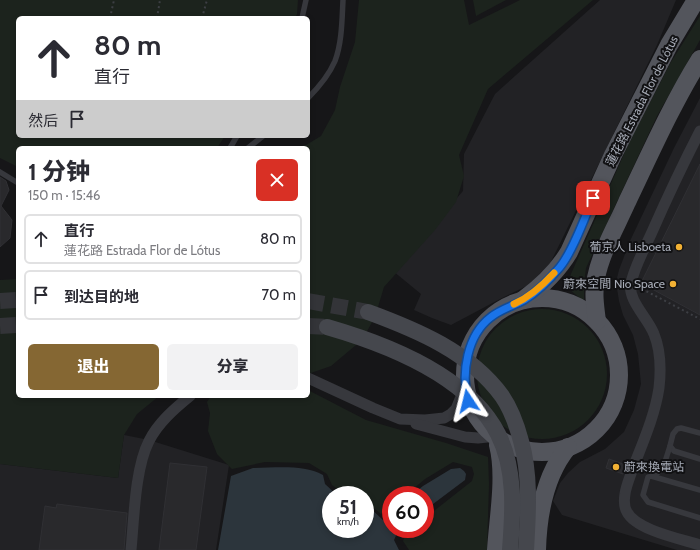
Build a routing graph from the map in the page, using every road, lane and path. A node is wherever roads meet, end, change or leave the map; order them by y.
1 (114, 0) edge
2 (160, 0) edge
3 (207, 0) edge
4 (306, 0) edge
5 (343, 0) edge
6 (696, 0) edge
7 (110, 16) edge
8 (158, 16) edge
9 (203, 16) edge
10 (302, 16) edge
11 (700, 58) edge
12 (310, 96) edge
13 (700, 131) edge
14 (260, 138) edge
15 (250, 146) edge
16 (0, 172) edge
17 (16, 182) edge
18 (631, 283) junction
19 (523, 300) junction
20 (368, 312) tunnel mouth
21 (700, 319) edge
22 (597, 321) junction
23 (327, 327) tunnel mouth
24 (310, 379) edge
25 (465, 387) junction
26 (188, 398) edge
27 (400, 419) junction
28 (700, 433) edge
29 (496, 436) junction
30 (670, 446) junction
31 (568, 447) junction
32 (700, 459) edge
33 (654, 476) junction
34 (700, 490) edge
35 (700, 518) edge
36 (700, 544) edge
37 (131, 550) edge
38 (496, 550) edge
39 (510, 550) edge
40 (526, 550) edge
41 (537, 550) edge

1 - 7 path
2 - 8 path
3 - 9 path
4 - 10 lane
5 - 12 lane
6 - 19 main road, 蓮花路 Estrada Flor de Lótus
11 - 22 main road
13 - 18 street
14 - 15 lane
16 - 17 lane
18 - 21 path
18 - 36 street
19 - 22 main road
19 - 25 main road
20 - 40 main road, bridge
22 - 31 main road
23 - 39 main road, bridge
24 - 27 street
25 - 27 street
25 - 29 main road
26 - 37 street
27 - 29 street
28 - 30 lane
29 - 31 main road
29 - 38 main road
30 - 32 lane
30 - 33 lane
31 - 41 main road
33 - 34 lane
33 - 35 lane

